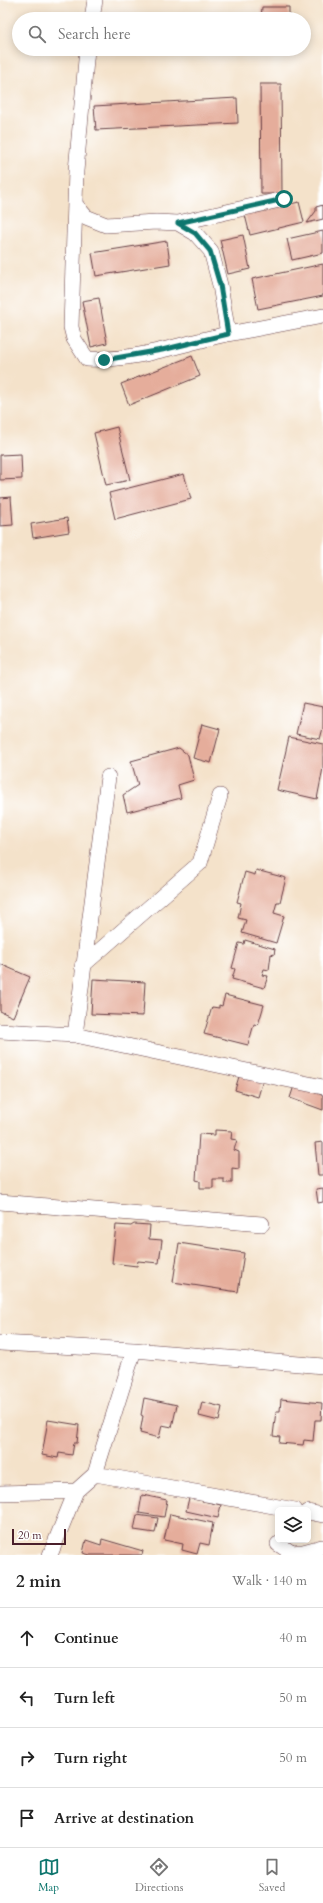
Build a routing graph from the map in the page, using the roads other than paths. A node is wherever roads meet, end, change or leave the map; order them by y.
1 (95, 0) edge
2 (93, 12) edge
3 (86, 56) edge
4 (284, 199) dead end
5 (75, 204) junction
6 (178, 223) junction
7 (323, 316) edge
8 (228, 334) junction
9 (108, 777) dead end
10 (220, 796) dead end
11 (82, 966) junction
12 (0, 1031) edge
13 (75, 1035) junction
14 (323, 1086) edge
15 (0, 1202) edge
16 (262, 1224) dead end
17 (0, 1343) edge
18 (134, 1350) junction
19 (323, 1366) edge
20 (95, 1474) junction
21 (76, 1491) junction
22 (0, 1493) edge
23 (275, 1507) edge
24 (311, 1513) edge
25 (323, 1515) edge
26 (278, 1546) edge
27 (322, 1547) dead end
28 (50, 1555) edge

1 - 2 street
3 - 5 street
4 - 6 street
5 - 6 street
5 - 8 street
6 - 8 street
7 - 8 street
9 - 11 street
10 - 11 street
11 - 13 street
12 - 13 street
13 - 14 street
15 - 16 street
17 - 18 street
18 - 19 street
18 - 20 street
20 - 21 street
20 - 23 street
21 - 22 street
21 - 28 street
24 - 25 street
26 - 27 street

